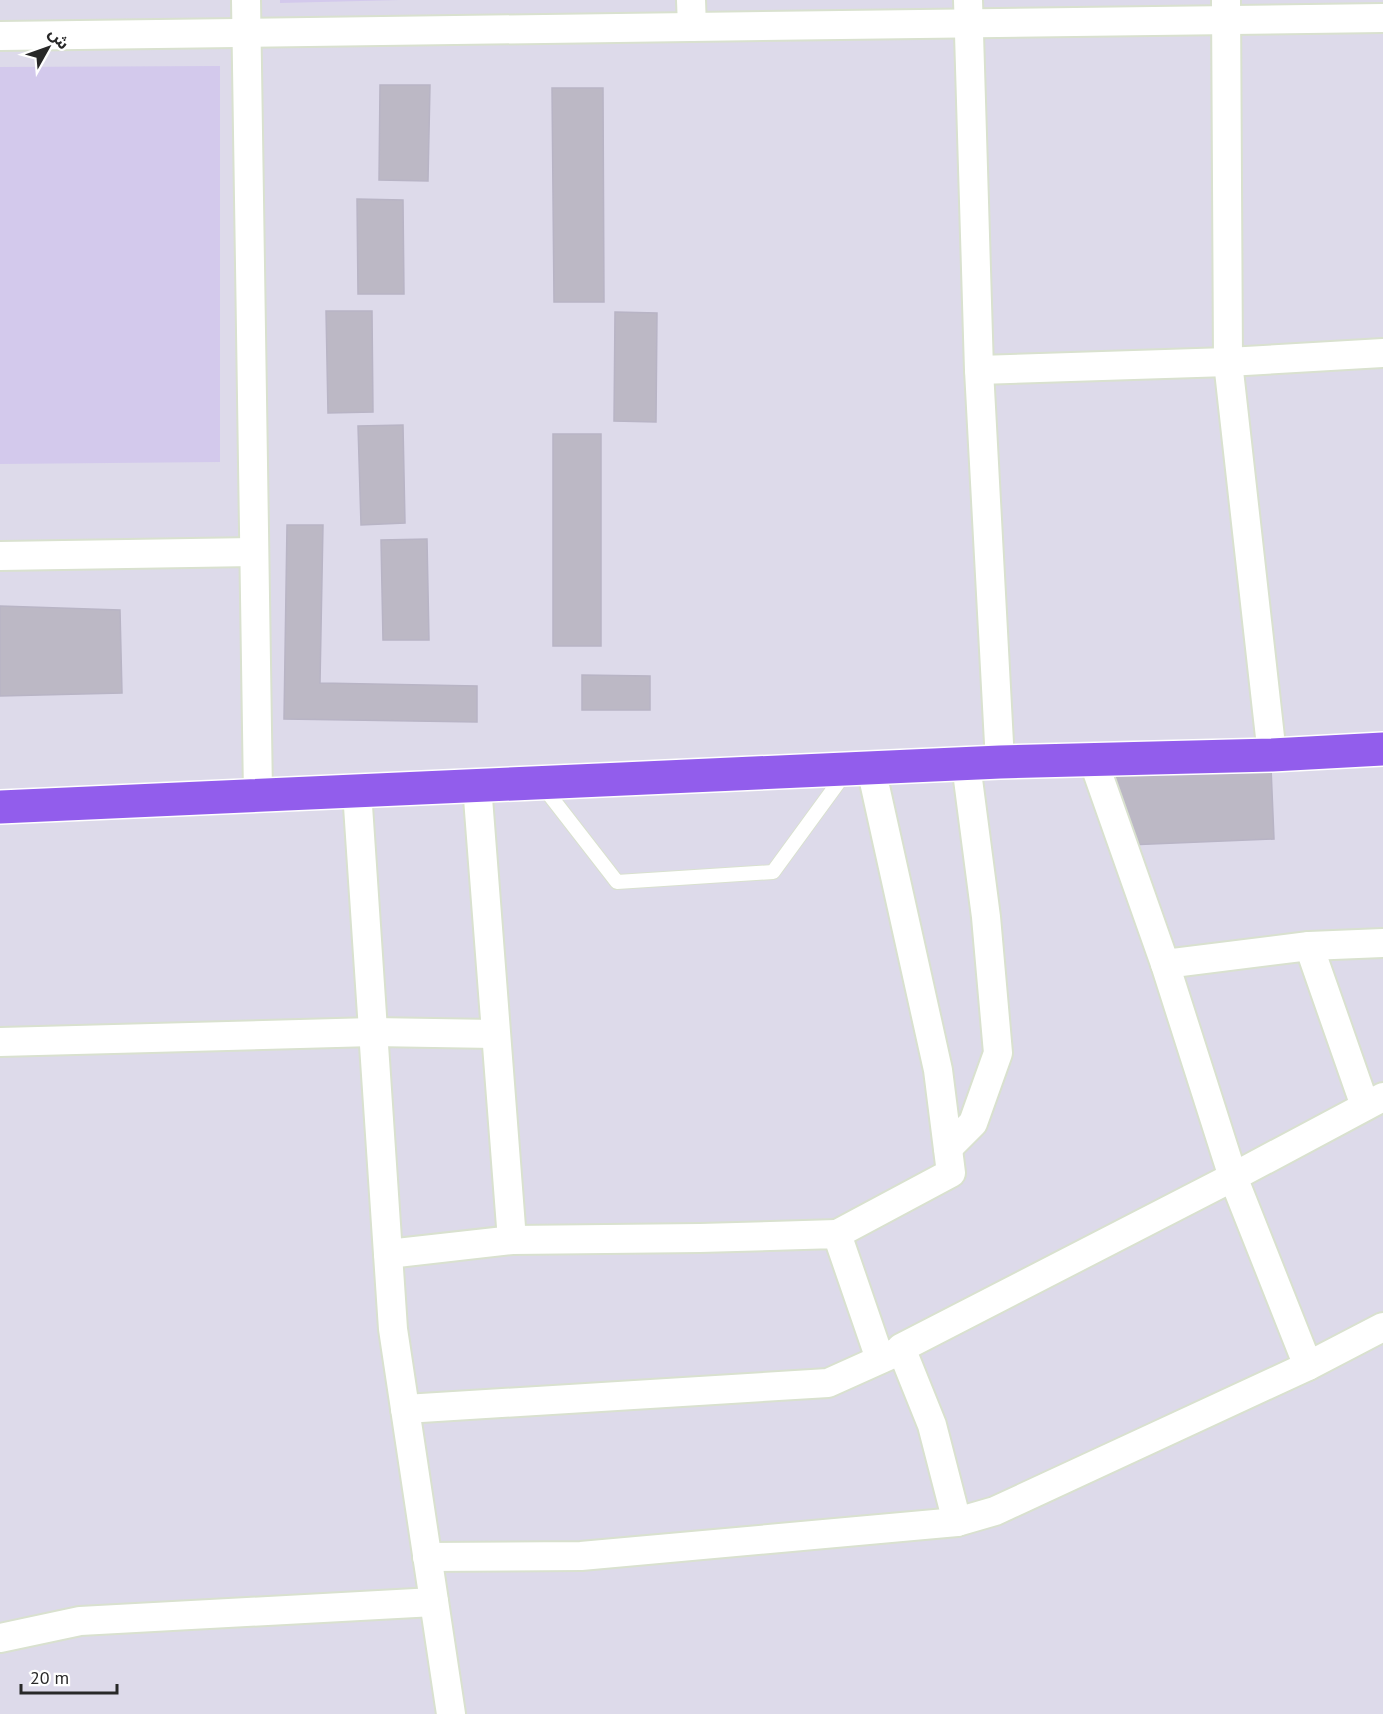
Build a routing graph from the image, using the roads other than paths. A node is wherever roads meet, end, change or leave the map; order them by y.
1 (246, 0) edge
2 (1226, 10) edge
3 (968, 12) edge
4 (692, 14) edge
5 (1383, 18) edge
6 (247, 33) junction
7 (0, 36) edge
8 (1383, 353) edge
9 (1228, 362) junction
10 (979, 370) junction
11 (254, 552) junction
12 (0, 556) edge
13 (1383, 749) edge
14 (1272, 755) junction
15 (1093, 760) junction
16 (1000, 762) junction
17 (966, 764) junction
18 (860, 769) junction
19 (540, 783) junction
20 (477, 785) junction
21 (357, 791) junction
22 (258, 795) junction
23 (0, 807) edge
24 (1383, 943) edge
25 (1309, 946) junction
26 (1165, 964) junction
27 (373, 1032) junction
28 (495, 1034) junction
29 (0, 1042) edge
30 (1374, 1102) edge
31 (948, 1148) junction
32 (1233, 1177) junction
33 (837, 1234) junction
34 (512, 1240) junction
35 (388, 1254) junction
36 (1383, 1327) edge
37 (891, 1354) junction
38 (1308, 1366) junction
39 (405, 1409) junction
40 (957, 1522) junction
41 (428, 1557) junction
42 (434, 1602) junction
43 (0, 1638) edge
44 (451, 1714) edge

1 - 6 street
2 - 3 street
2 - 5 street
2 - 9 street
3 - 4 street
3 - 10 street
4 - 6 street
6 - 7 street
6 - 11 street
8 - 9 street
9 - 10 street
9 - 14 street
10 - 16 street
11 - 12 street
11 - 22 street
13 - 14 main road
14 - 15 main road
15 - 16 main road
15 - 26 street
16 - 17 main road
17 - 18 main road
17 - 31 street
18 - 19 main road
18 - 19 lane
18 - 31 street
19 - 20 main road
20 - 21 main road
20 - 28 street
21 - 22 main road
21 - 27 street
22 - 23 main road
24 - 25 street
25 - 26 street
25 - 30 street
26 - 32 street
27 - 28 street
27 - 29 street
27 - 35 street
28 - 34 street
30 - 32 street
31 - 33 street
32 - 37 street
32 - 38 street
33 - 34 street
33 - 37 street
34 - 35 street
35 - 39 street
36 - 38 street
37 - 39 street
37 - 40 street
38 - 40 street
39 - 41 street
40 - 41 street
41 - 42 street
42 - 43 street
42 - 44 street

